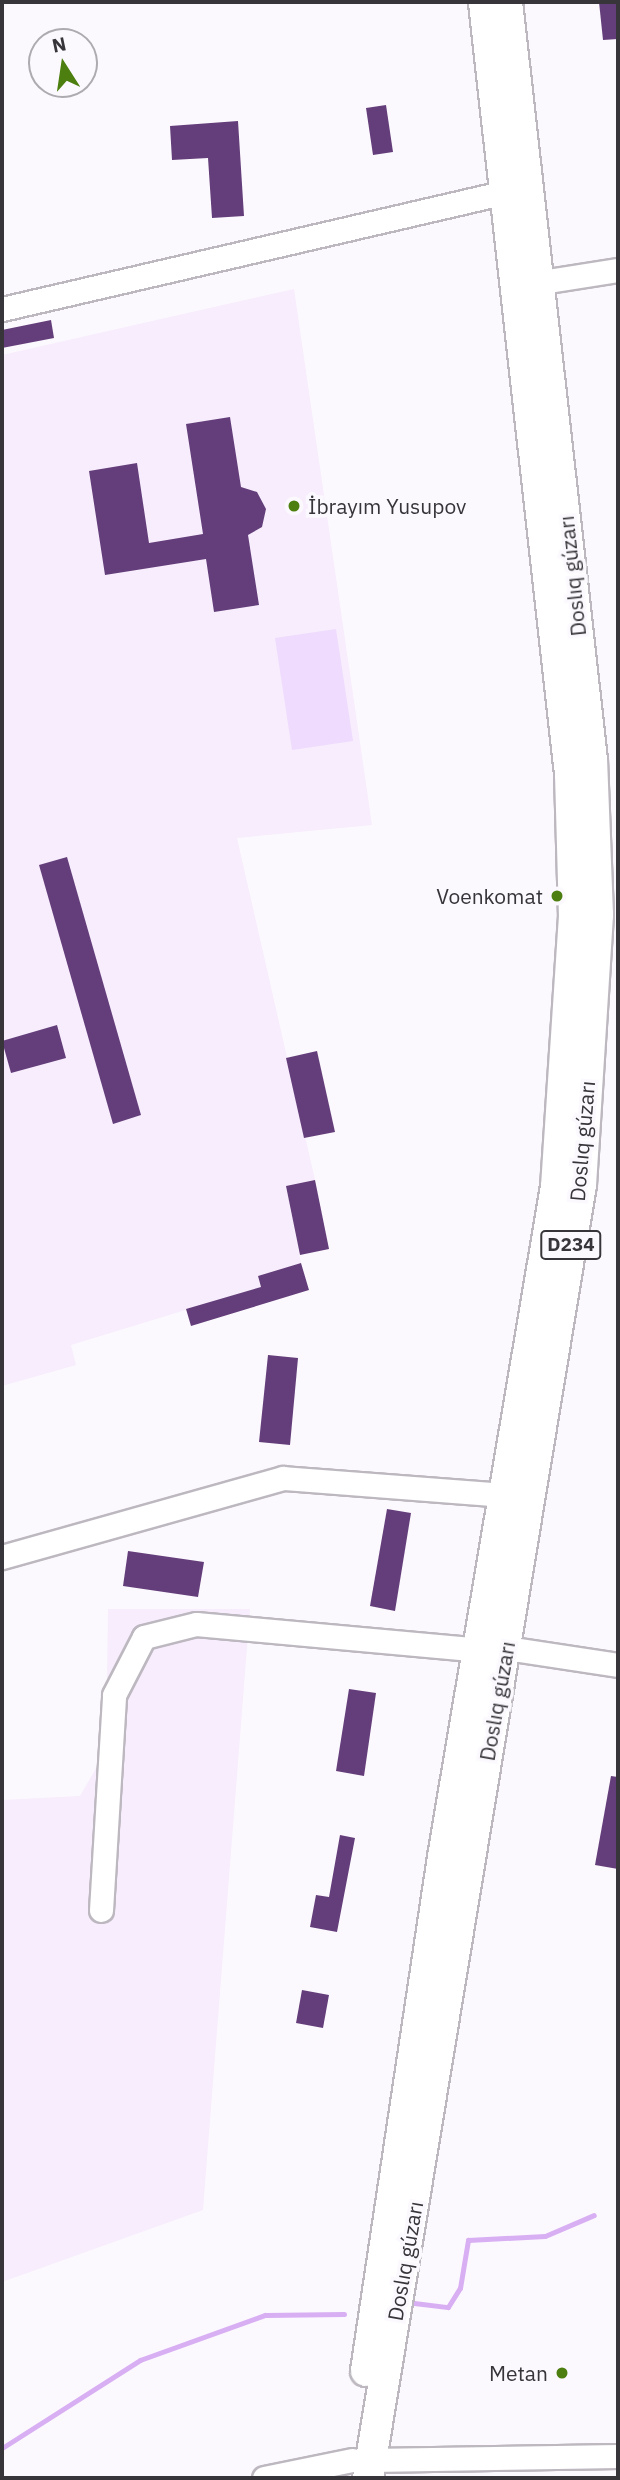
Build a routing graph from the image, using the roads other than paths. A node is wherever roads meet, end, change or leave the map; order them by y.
1 (497, 12) edge
2 (506, 192) junction
3 (618, 270) edge
4 (541, 282) junction
5 (2, 309) edge
6 (608, 918) edge
7 (506, 1496) junction
8 (2, 1557) edge
9 (494, 1649) junction
10 (618, 1665) edge
11 (101, 1910) dead end
12 (618, 2456) edge
13 (360, 2469) edge
14 (264, 2478) edge

1 - 2 main road, Doslıq gúzarı / D234
1 - 4 main road, Doslıq gúzarı / D234
2 - 5 street
2 - 7 main road, Doslıq gúzarı / D234
3 - 4 street
4 - 6 main road, Doslıq gúzarı / D234
6 - 9 main road, Doslıq gúzarı / D234
7 - 8 street
7 - 9 main road, Doslıq gúzarı / D234
9 - 10 street
9 - 11 street
9 - 13 main road, Doslıq gúzarı / D234
12 - 13 street
13 - 14 street

